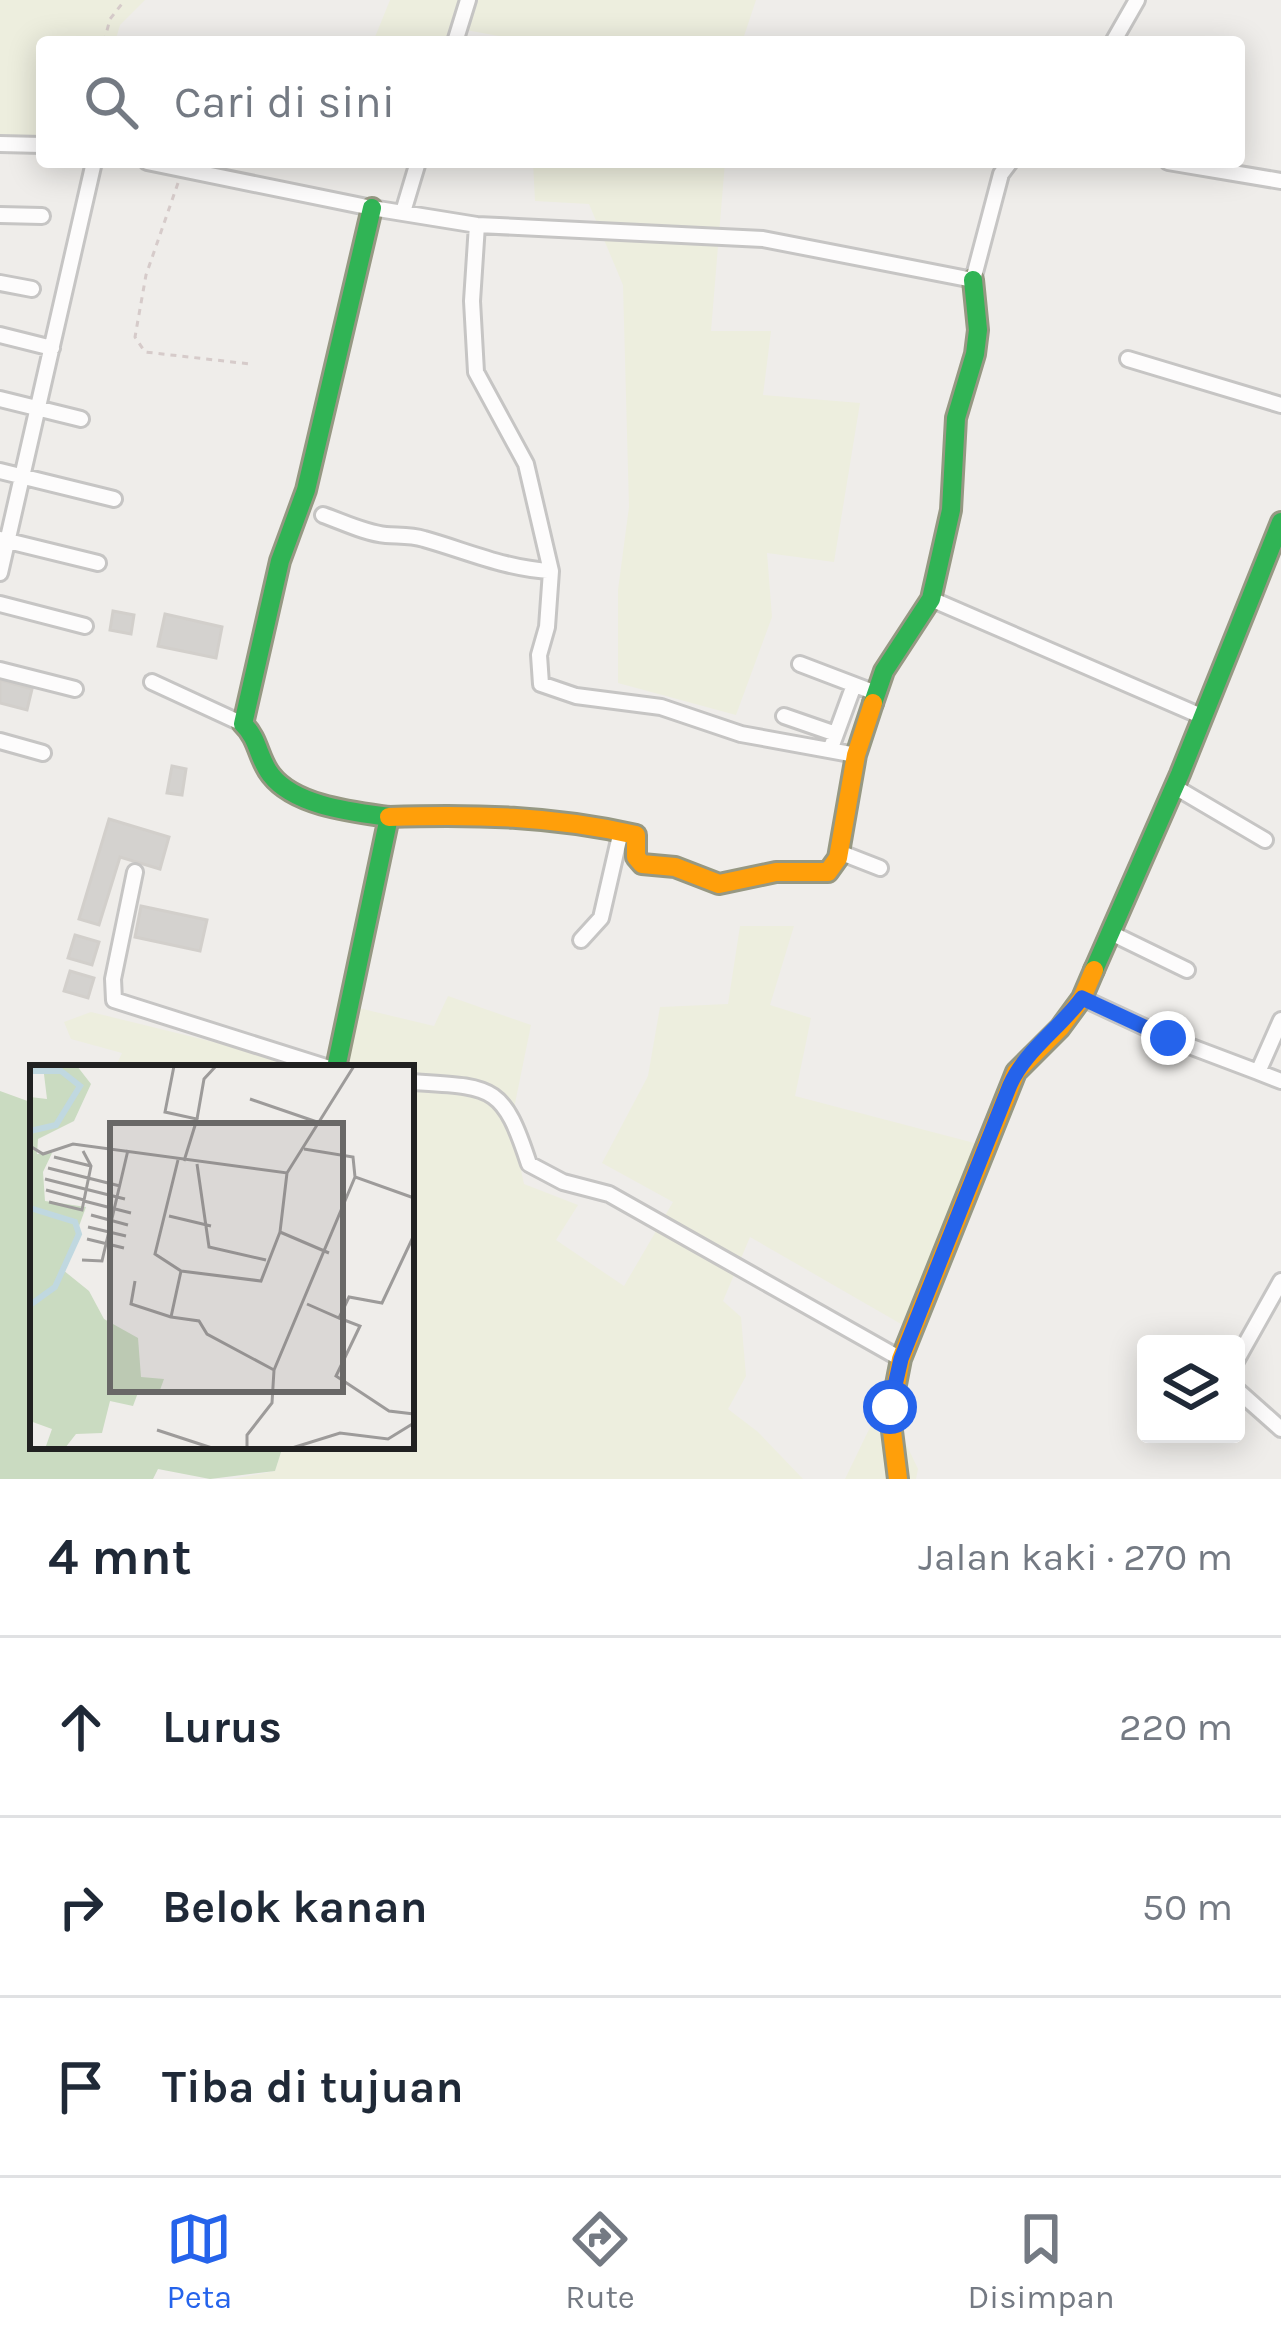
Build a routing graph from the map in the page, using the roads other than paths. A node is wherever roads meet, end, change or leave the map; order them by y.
1 (468, 0) edge
2 (1137, 0) edge
3 (457, 36) edge
4 (1116, 36) edge
5 (0, 144) edge
6 (36, 146) edge
7 (93, 168) edge
8 (173, 168) edge
9 (416, 168) edge
10 (1006, 168) edge
11 (1204, 168) edge
12 (1281, 181) edge
13 (372, 208) junction
14 (403, 212) junction
15 (0, 215) edge
16 (42, 216) dead end
17 (477, 225) junction
18 (973, 280) junction
19 (0, 283) edge
20 (32, 289) dead end
21 (0, 335) edge
22 (52, 349) junction
23 (1128, 359) dead end
24 (0, 399) edge
25 (1281, 405) edge
26 (40, 408) junction
27 (81, 419) dead end
28 (0, 470) edge
29 (24, 477) junction
30 (114, 499) dead end
31 (322, 515) dead end
32 (1281, 522) edge
33 (4, 540) edge
34 (98, 562) dead end
35 (551, 571) junction
36 (0, 573) edge
37 (931, 599) junction
38 (0, 604) edge
39 (85, 626) dead end
40 (800, 664) dead end
41 (0, 670) edge
42 (152, 682) dead end
43 (854, 685) junction
44 (75, 689) dead end
45 (876, 693) junction
46 (784, 716) dead end
47 (1201, 716) junction
48 (243, 724) junction
49 (0, 740) edge
50 (43, 753) dead end
51 (856, 755) junction
52 (1175, 788) junction
53 (388, 817) junction
54 (621, 831) junction
55 (1265, 840) dead end
56 (839, 852) junction
57 (880, 868) dead end
58 (135, 872) dead end
59 (1111, 933) junction
60 (581, 940) dead end
61 (1187, 970) dead end
62 (1082, 998) junction
63 (1281, 1020) edge
64 (322, 1065) edge
65 (333, 1065) edge
66 (1258, 1072) junction
67 (1281, 1081) edge
68 (414, 1082) edge
69 (1281, 1281) edge
70 (1245, 1345) edge
71 (901, 1359) junction
72 (1245, 1397) edge
73 (1281, 1429) edge
74 (898, 1479) edge

1 - 3 street
2 - 4 street
5 - 6 street
7 - 22 street
8 - 13 street
9 - 14 street
10 - 18 street
11 - 12 street
13 - 14 street
13 - 48 street
14 - 17 street
15 - 16 street
17 - 18 street
17 - 35 street
18 - 37 street
19 - 20 street
21 - 22 street
22 - 26 street
23 - 25 street
24 - 26 street
26 - 27 street
26 - 29 street
28 - 29 street
29 - 30 street
29 - 33 street
31 - 35 street
32 - 47 street
33 - 34 street
33 - 36 street
35 - 51 street
37 - 45 street
37 - 47 street
38 - 39 street
40 - 43 street
41 - 44 street
42 - 48 street
43 - 45 street
43 - 46 street
45 - 51 street
47 - 52 street
48 - 53 street
49 - 50 street
51 - 56 street
52 - 55 street
52 - 59 street
53 - 54 street
53 - 65 street
54 - 56 street
54 - 60 street
56 - 57 street
58 - 64 street
59 - 61 street
59 - 62 street
62 - 66 street
62 - 71 street
63 - 66 street
66 - 67 street
68 - 71 street
69 - 70 street
71 - 74 street
72 - 73 street

